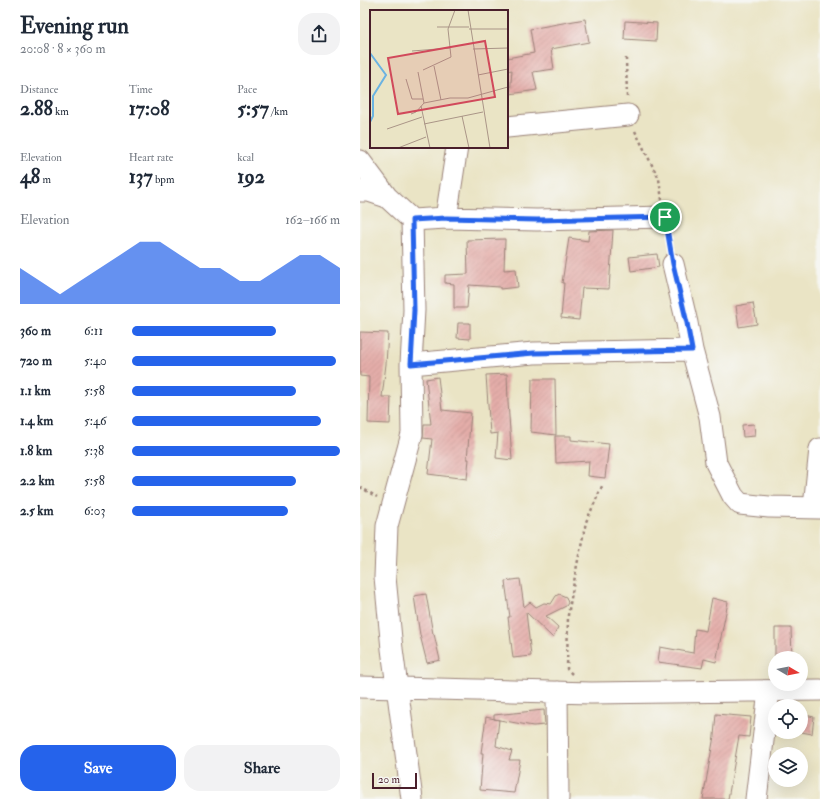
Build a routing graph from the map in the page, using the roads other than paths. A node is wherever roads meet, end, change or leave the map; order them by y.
1 (628, 116) road end
2 (508, 127) edge
3 (457, 148) edge
4 (360, 161) edge
5 (360, 191) edge
6 (387, 197) junction
7 (665, 217) road end
8 (446, 218) junction
9 (412, 220) junction
10 (673, 264) road end
11 (692, 350) junction
12 (411, 364) junction
13 (820, 449) edge
14 (817, 508) edge
15 (360, 687) edge
16 (397, 688) junction
17 (808, 690) edge
18 (820, 690) edge
19 (769, 691) joint
20 (557, 692) junction
21 (412, 799) edge
22 (558, 799) edge
23 (756, 799) edge

1 - 2 street
3 - 8 street
4 - 6 street
5 - 6 street
6 - 9 street
7 - 8 street
8 - 9 street
9 - 12 street
10 - 11 street
11 - 12 street
11 - 14 street
12 - 16 street
13 - 14 street
15 - 16 street
16 - 20 street
16 - 21 street
17 - 18 street
19 - 20 street
19 - 23 street
20 - 22 street

